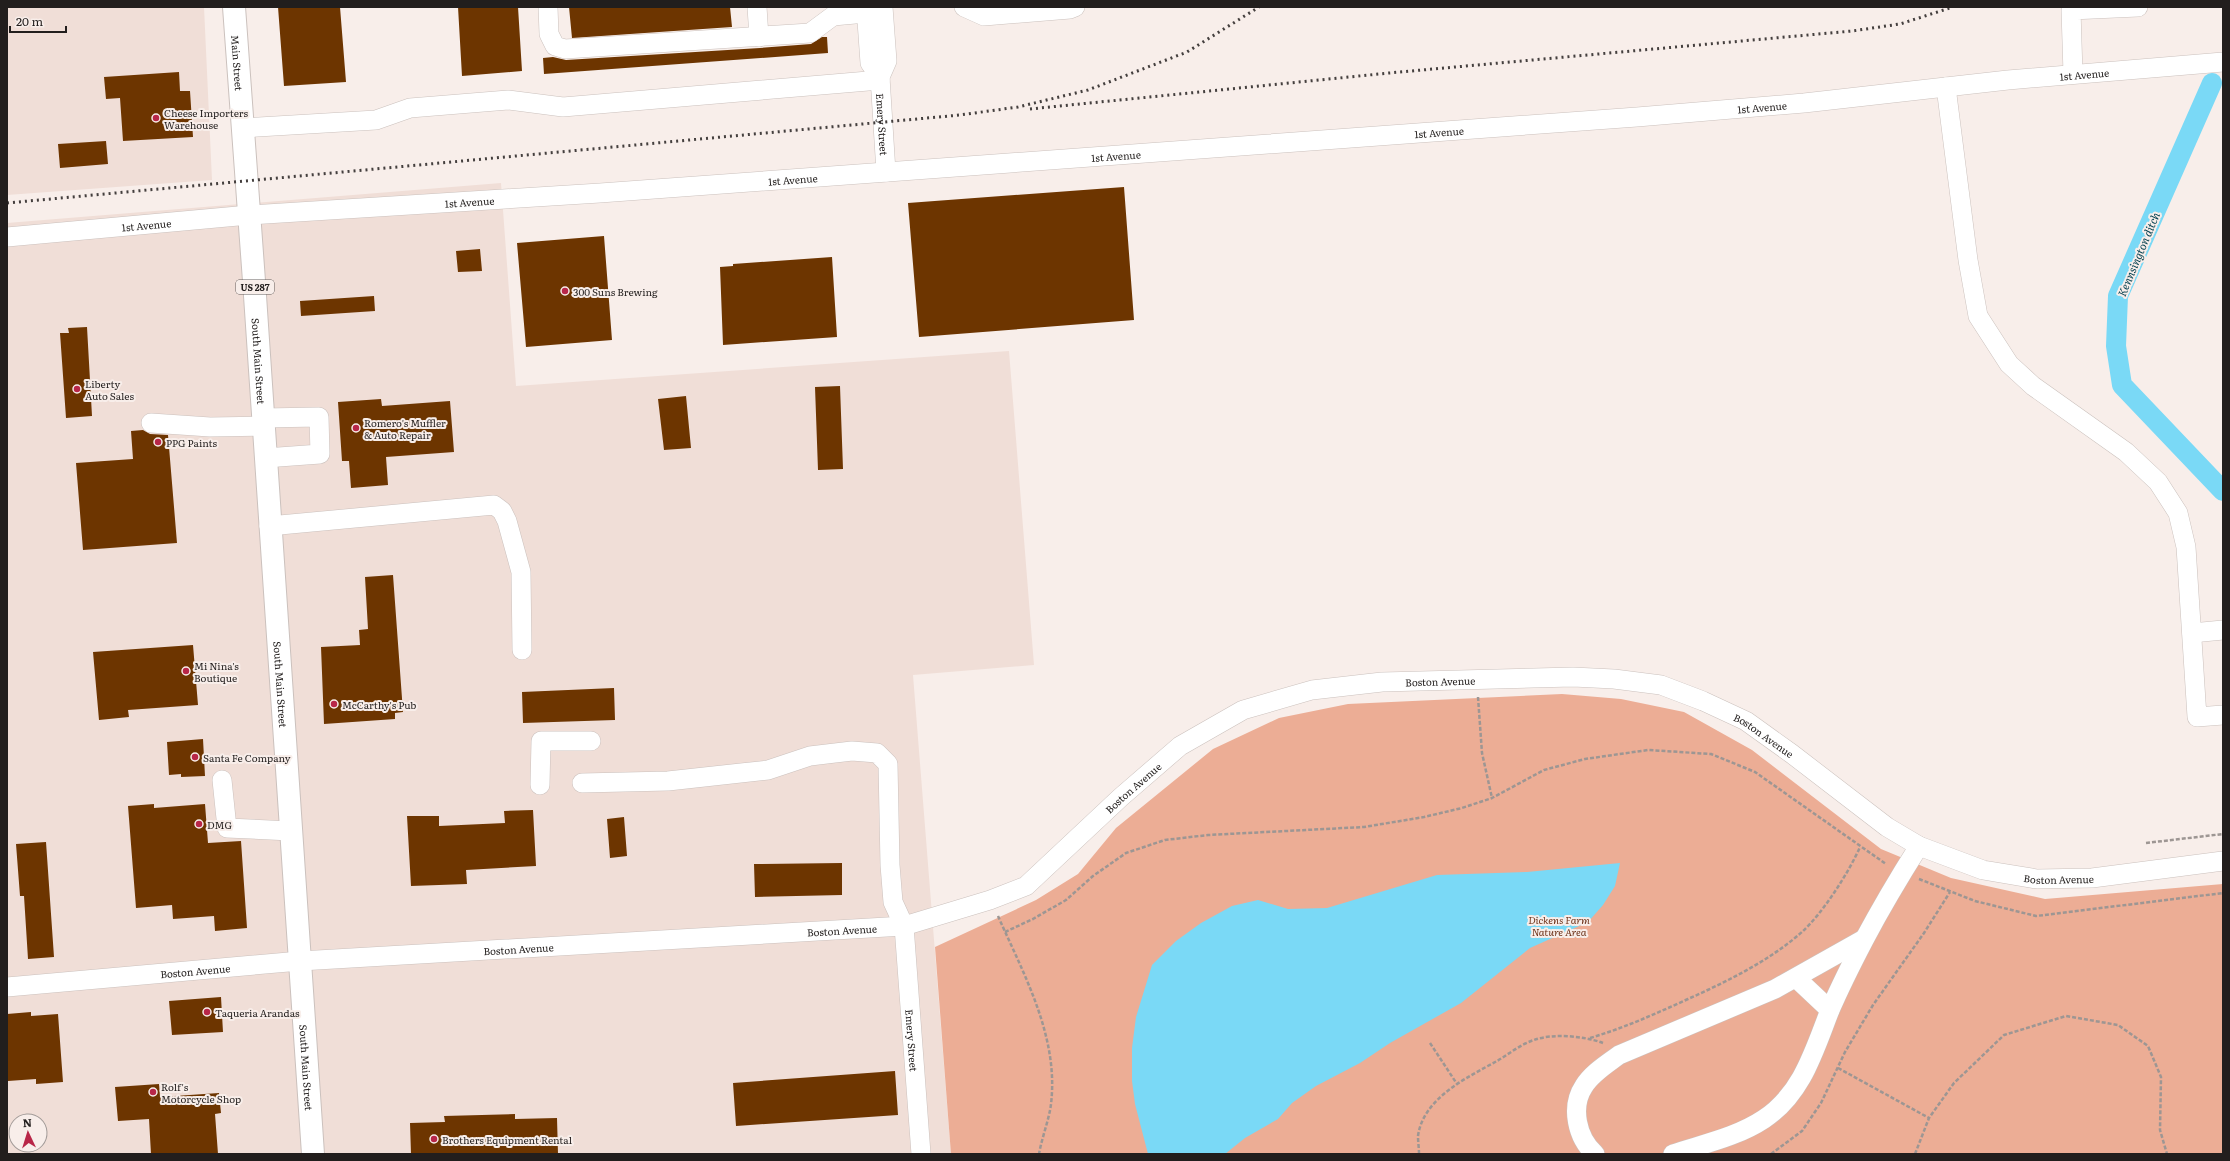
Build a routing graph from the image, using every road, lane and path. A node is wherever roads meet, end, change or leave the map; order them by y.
1 (234, 7) edge
2 (548, 7) edge
3 (757, 7) edge
4 (964, 7) edge
5 (1075, 7) edge
6 (2138, 7) edge
7 (2071, 8) edge
8 (872, 9) edge
9 (759, 37) junction
10 (2223, 62) edge
11 (2073, 74) junction
12 (880, 79) junction
13 (1946, 87) junction
14 (242, 128) junction
15 (886, 172) junction
16 (249, 214) junction
17 (7, 237) edge
18 (151, 422) dead end
19 (263, 422) junction
20 (265, 458) junction
21 (269, 526) junction
22 (2223, 630) edge
23 (2192, 633) junction
24 (522, 650) dead end
25 (1478, 681) junction
26 (2223, 715) edge
27 (591, 741) dead end
28 (222, 780) dead end
29 (582, 783) dead end
30 (540, 785) dead end
31 (1492, 798) junction
32 (291, 832) junction
33 (2223, 834) edge
34 (2146, 843) dead end
35 (1919, 846) junction
36 (1860, 847) junction
37 (2223, 861) edge
38 (1903, 872) junction
39 (1950, 892) junction
40 (2223, 893) edge
41 (990, 900) junction
42 (904, 926) junction
43 (1005, 932) junction
44 (1864, 939) junction
45 (300, 961) junction
46 (1796, 978) junction
47 (7, 987) edge
48 (1830, 1010) junction
49 (1590, 1038) junction
50 (1430, 1043) dead end
51 (1627, 1052) junction
52 (1838, 1068) junction
53 (1456, 1084) junction
54 (1929, 1118) junction
55 (313, 1154) edge
56 (921, 1154) edge
57 (1039, 1154) edge
58 (1419, 1154) edge
59 (1595, 1154) edge
60 (1673, 1154) edge
61 (1772, 1154) edge
62 (1915, 1154) edge
63 (2167, 1154) edge

1 - 14 highway, Main Street / US 287
2 - 9 street
3 - 9 street
4 - 5 street
6 - 7 street
7 - 11 street
8 - 9 street
8 - 12 street, Emery Street
10 - 11 street, 1st Avenue
11 - 13 street, 1st Avenue
12 - 14 street
12 - 15 street, Emery Street
13 - 15 street, 1st Avenue
13 - 23 street
14 - 16 highway, Main Street / US 287
15 - 16 street, 1st Avenue
16 - 17 street, 1st Avenue
16 - 19 highway, South Main Street / US 287
18 - 19 street
19 - 20 highway, South Main Street / US 287
19 - 20 street
20 - 21 highway, South Main Street / US 287
21 - 24 street
21 - 32 highway, South Main Street / US 287
22 - 23 street
23 - 26 street
25 - 31 path
25 - 35 street, Boston Avenue
25 - 41 street, Boston Avenue
27 - 30 street
28 - 32 street
29 - 42 street
31 - 36 path
31 - 43 path
32 - 45 highway, South Main Street / US 287
33 - 34 path
35 - 37 street, Boston Avenue
35 - 38 street
36 - 38 path
36 - 49 path
38 - 39 path
38 - 44 street
39 - 40 path
39 - 52 path
41 - 42 street, Boston Avenue
41 - 43 path
42 - 45 street, Boston Avenue
42 - 56 street, Emery Street
43 - 57 path
44 - 46 street
44 - 48 street
45 - 47 street, Boston Avenue
45 - 55 highway, South Main Street / US 287
46 - 48 street
46 - 51 street
48 - 60 street
49 - 51 path
49 - 53 path
50 - 53 path
51 - 59 street
52 - 54 path
52 - 61 path
53 - 58 path
54 - 62 path
54 - 63 path

